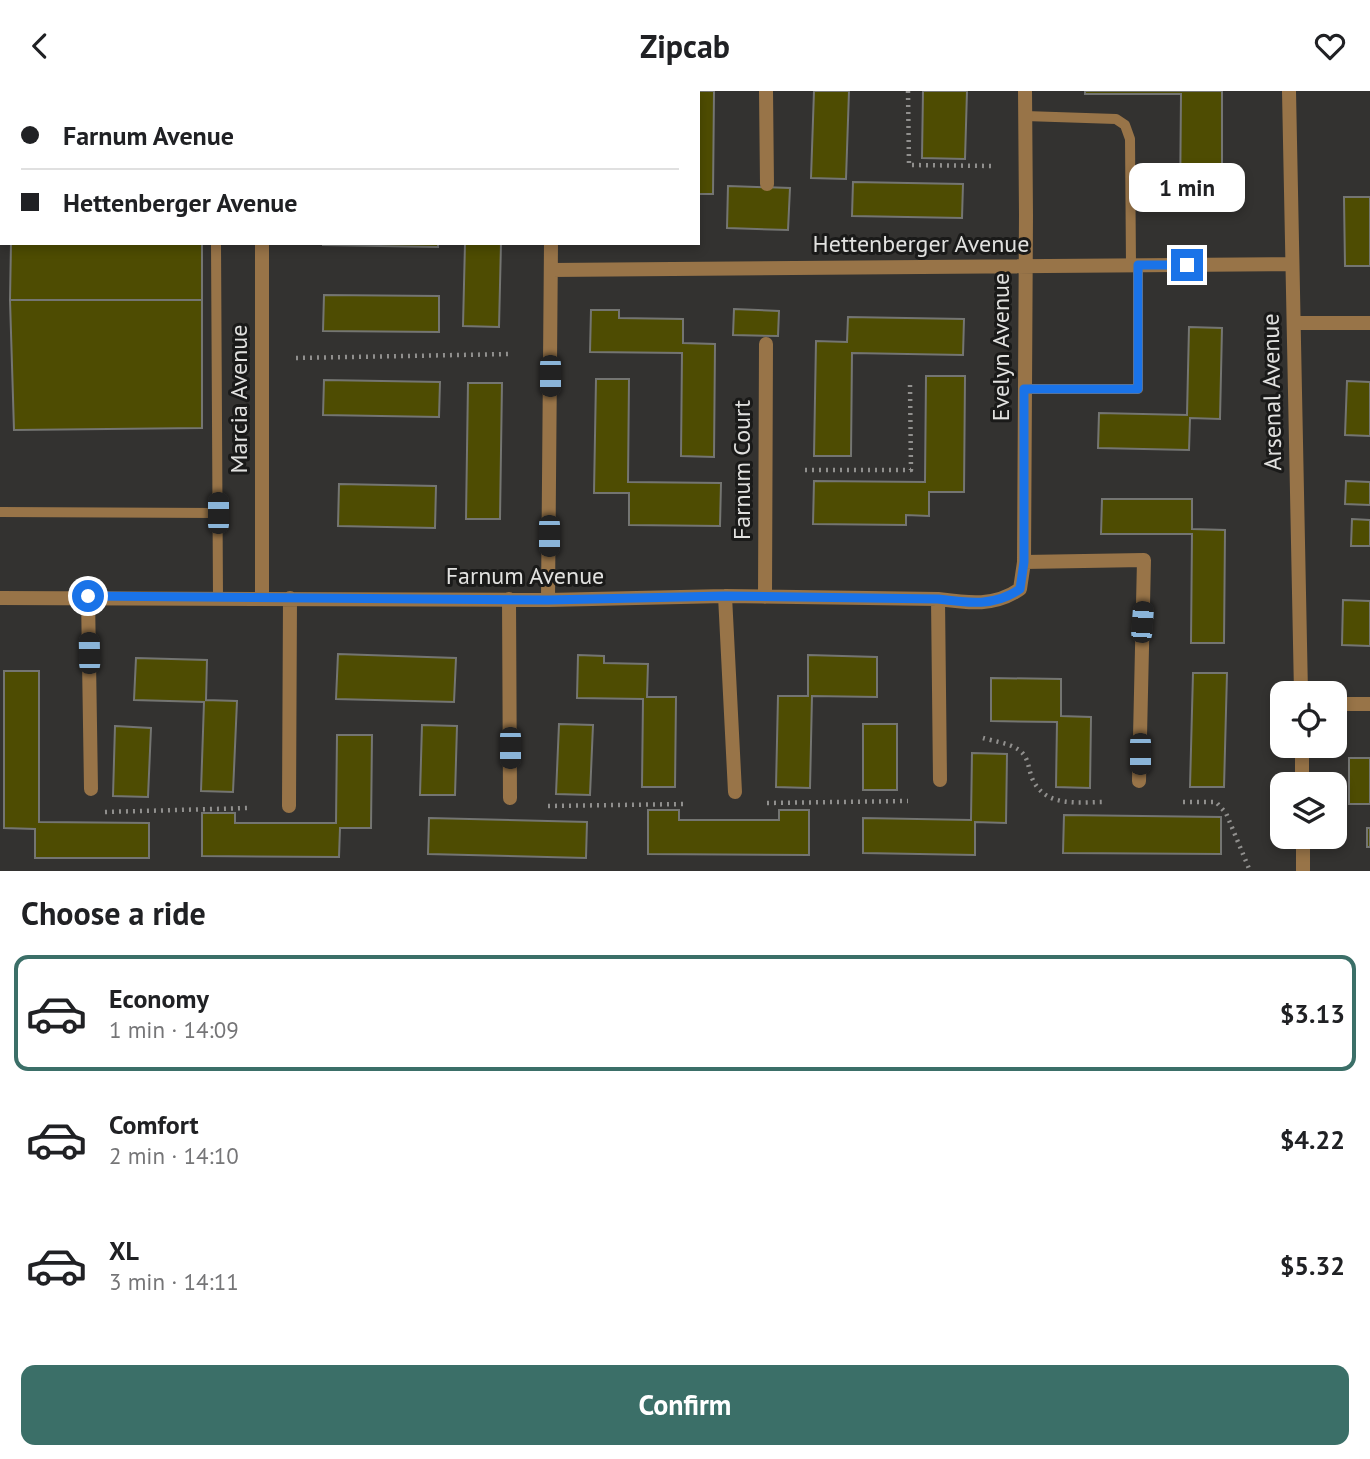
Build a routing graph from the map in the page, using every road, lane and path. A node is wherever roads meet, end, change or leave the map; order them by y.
1 (766, 91) edge
2 (908, 91) edge
3 (1025, 91) edge
4 (1289, 91) edge
5 (1025, 116) junction
6 (993, 166) dead end
7 (767, 184) dead end
8 (216, 245) edge
9 (262, 245) edge
10 (551, 245) edge
11 (1292, 264) junction
12 (1135, 265) junction
13 (1024, 266) junction
14 (551, 270) junction
15 (1294, 323) junction
16 (1370, 323) edge
17 (766, 344) dead end
18 (512, 354) dead end
19 (296, 358) dead end
20 (910, 384) dead end
21 (1024, 389) junction
22 (805, 470) dead end
23 (0, 512) edge
24 (218, 513) junction
25 (1024, 562) junction
26 (88, 596) junction
27 (725, 596) junction
28 (218, 597) junction
29 (262, 597) junction
30 (765, 597) junction
31 (0, 598) edge
32 (290, 598) junction
33 (509, 599) junction
34 (938, 599) junction
35 (548, 600) junction
36 (1301, 681) edge
37 (1370, 704) edge
38 (1347, 705) edge
39 (983, 738) dead end
40 (940, 780) dead end
41 (1139, 781) dead end
42 (92, 789) dead end
43 (735, 792) dead end
44 (510, 798) dead end
45 (908, 801) dead end
46 (1104, 801) dead end
47 (1183, 802) dead end
48 (767, 803) dead end
49 (688, 804) dead end
50 (289, 806) dead end
51 (548, 806) dead end
52 (249, 808) dead end
53 (105, 812) dead end
54 (1303, 849) edge
55 (1250, 871) edge
56 (1303, 871) edge

1 - 7 street
2 - 6 path
3 - 5 street, Evelyn Avenue
4 - 11 street, Arsenal Avenue
5 - 12 lane
5 - 13 street, Evelyn Avenue
8 - 24 lane
9 - 29 street, Marcia Avenue
10 - 14 street
11 - 12 street, Hettenberger Avenue
11 - 15 street, Arsenal Avenue
12 - 13 street, Hettenberger Avenue
12 - 21 lane
13 - 14 street, Hettenberger Avenue
13 - 21 street, Evelyn Avenue
14 - 35 street
15 - 16 street
15 - 36 street, Arsenal Avenue
17 - 30 street, Farnum Court
18 - 19 path
20 - 22 path
21 - 25 street, Evelyn Avenue
23 - 24 lane
24 - 28 lane
25 - 34 street, Farnum Avenue
25 - 41 street
26 - 28 street, Farnum Avenue
26 - 31 street, Farnum Avenue
26 - 42 street
27 - 30 street, Farnum Avenue
27 - 35 street, Farnum Avenue
27 - 43 street
28 - 29 street, Farnum Avenue
29 - 32 street, Farnum Avenue
30 - 34 street, Farnum Avenue
32 - 33 street, Farnum Avenue
32 - 50 street
33 - 35 street, Farnum Avenue
33 - 44 street
34 - 40 street
37 - 38 street
39 - 46 path
45 - 48 path
47 - 55 path
49 - 51 path
52 - 53 path
54 - 56 street

